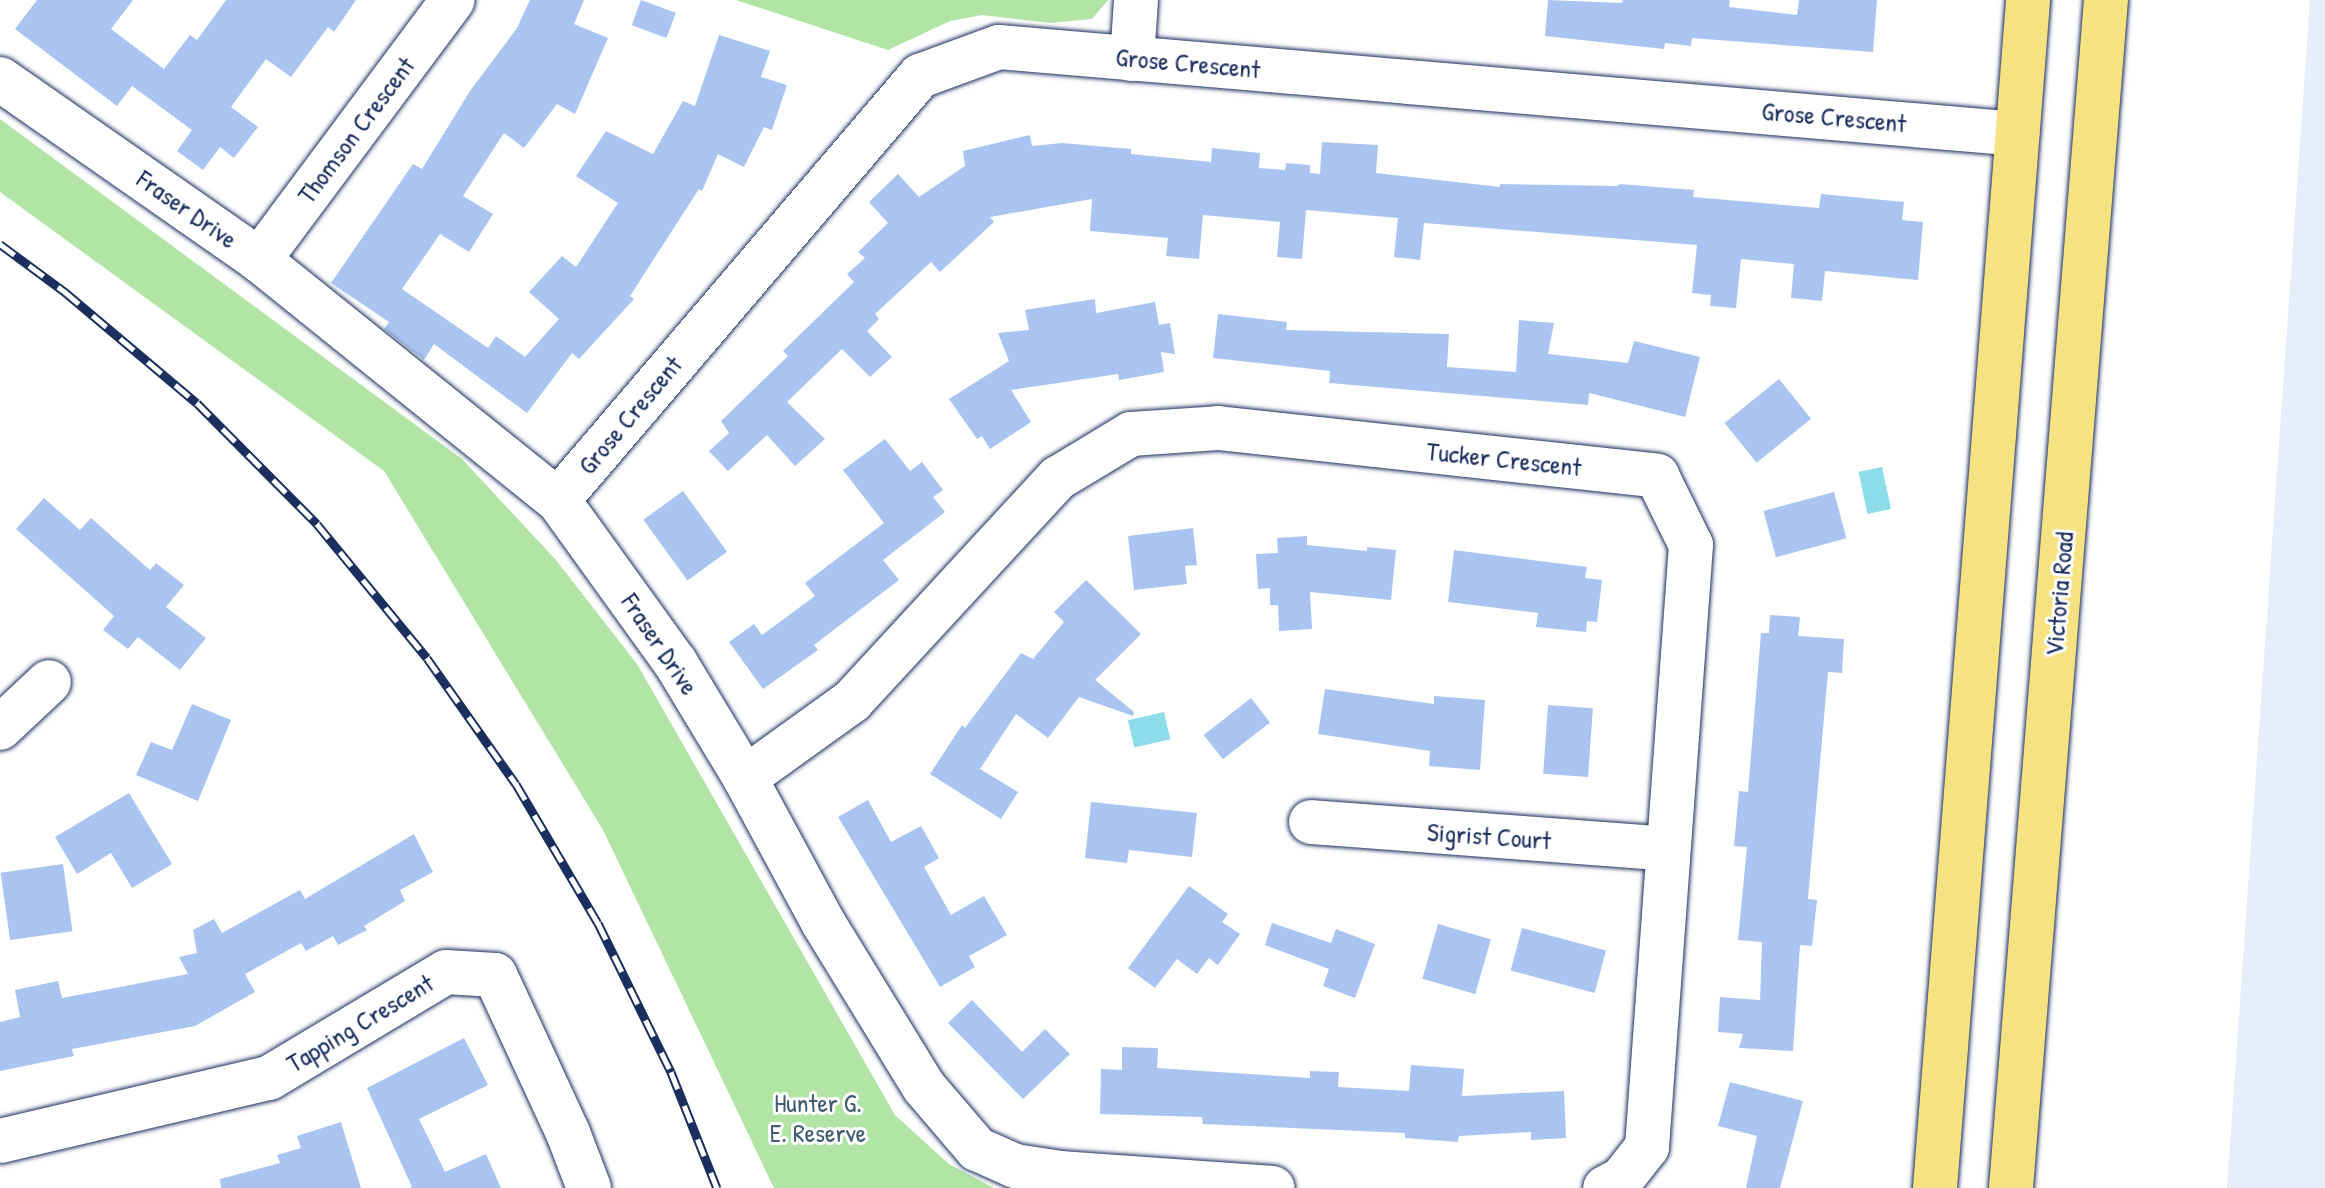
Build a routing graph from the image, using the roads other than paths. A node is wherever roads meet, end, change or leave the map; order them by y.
1 (453, 0) edge
2 (1136, 0) edge
3 (2028, 0) edge
4 (2106, 0) edge
5 (1132, 59) junction
6 (0, 79) edge
7 (2017, 134) junction
8 (259, 260) junction
9 (558, 500) junction
10 (49, 682) dead end
11 (0, 728) edge
12 (745, 778) junction
13 (1311, 822) dead end
14 (1667, 849) junction
15 (0, 1141) edge
16 (1256, 1187) edge
17 (589, 1188) edge
18 (1605, 1188) edge
19 (1935, 1188) edge
20 (2011, 1188) edge

1 - 8 street, Thomson Crescent
2 - 5 street
3 - 7 highway
4 - 20 highway, Victoria Road
5 - 7 street, Grose Crescent
5 - 9 street, Grose Crescent
6 - 8 street, Fraser Drive
7 - 19 highway
8 - 9 street, Fraser Drive
9 - 12 street, Fraser Drive
10 - 11 street
12 - 14 street, Tucker Crescent
12 - 16 street, Fraser Drive
13 - 14 street, Sigrist Court
14 - 18 street, Tucker Crescent
15 - 17 street, Tapping Crescent

